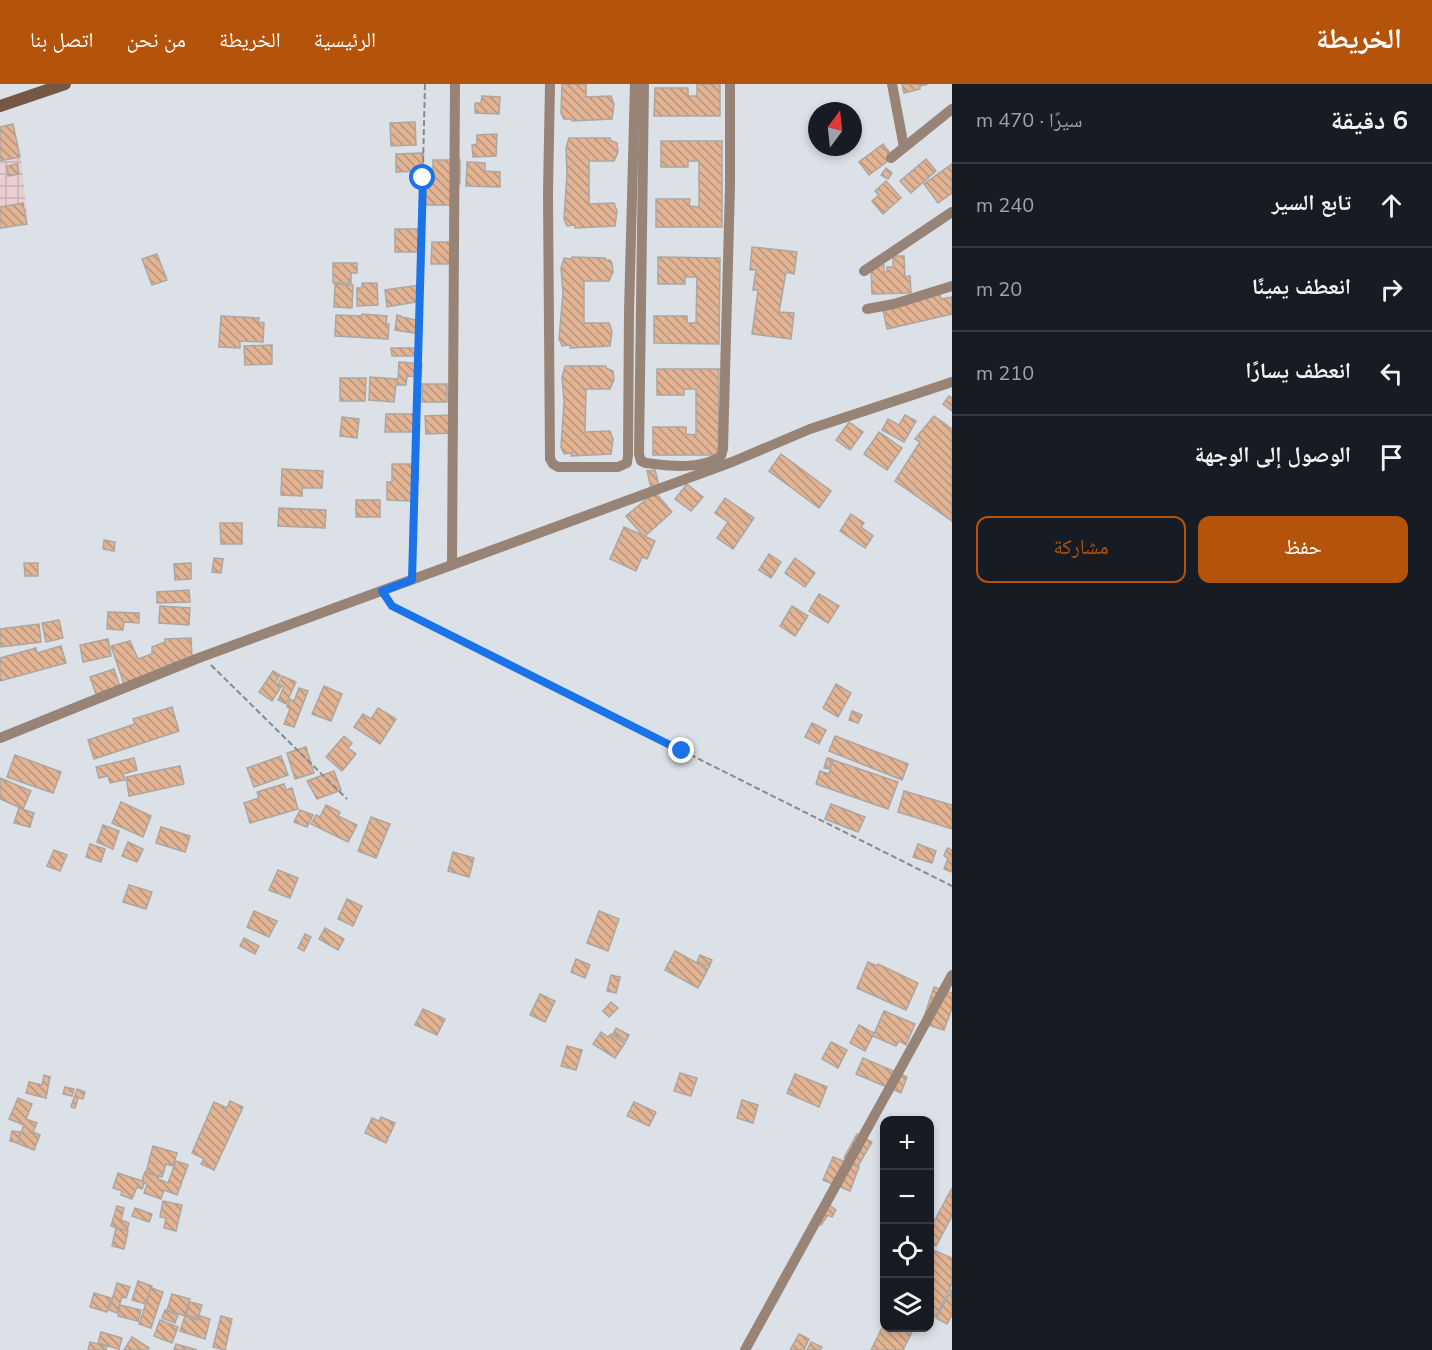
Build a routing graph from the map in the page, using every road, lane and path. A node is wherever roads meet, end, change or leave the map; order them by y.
1 (65, 84) edge
2 (425, 84) edge
3 (455, 84) edge
4 (550, 84) edge
5 (634, 84) edge
6 (644, 84) edge
7 (730, 84) edge
8 (892, 84) edge
9 (0, 106) edge
10 (952, 108) edge
11 (904, 147) junction
12 (891, 158) dead end
13 (952, 212) edge
14 (864, 271) dead end
15 (952, 286) edge
16 (867, 309) dead end
17 (952, 382) edge
18 (452, 565) junction
19 (412, 580) junction
20 (382, 591) junction
21 (203, 657) junction
22 (0, 738) edge
23 (348, 799) dead end
24 (952, 886) edge
25 (952, 975) edge
26 (746, 1350) edge

1 - 9 main road
2 - 19 path
3 - 18 street
4 - 5 street
6 - 7 street
8 - 11 street
10 - 11 street
11 - 12 street
13 - 14 street
15 - 16 street
17 - 18 street
18 - 19 street
19 - 20 street
20 - 21 street
20 - 24 path
21 - 22 street
21 - 23 path
25 - 26 street

